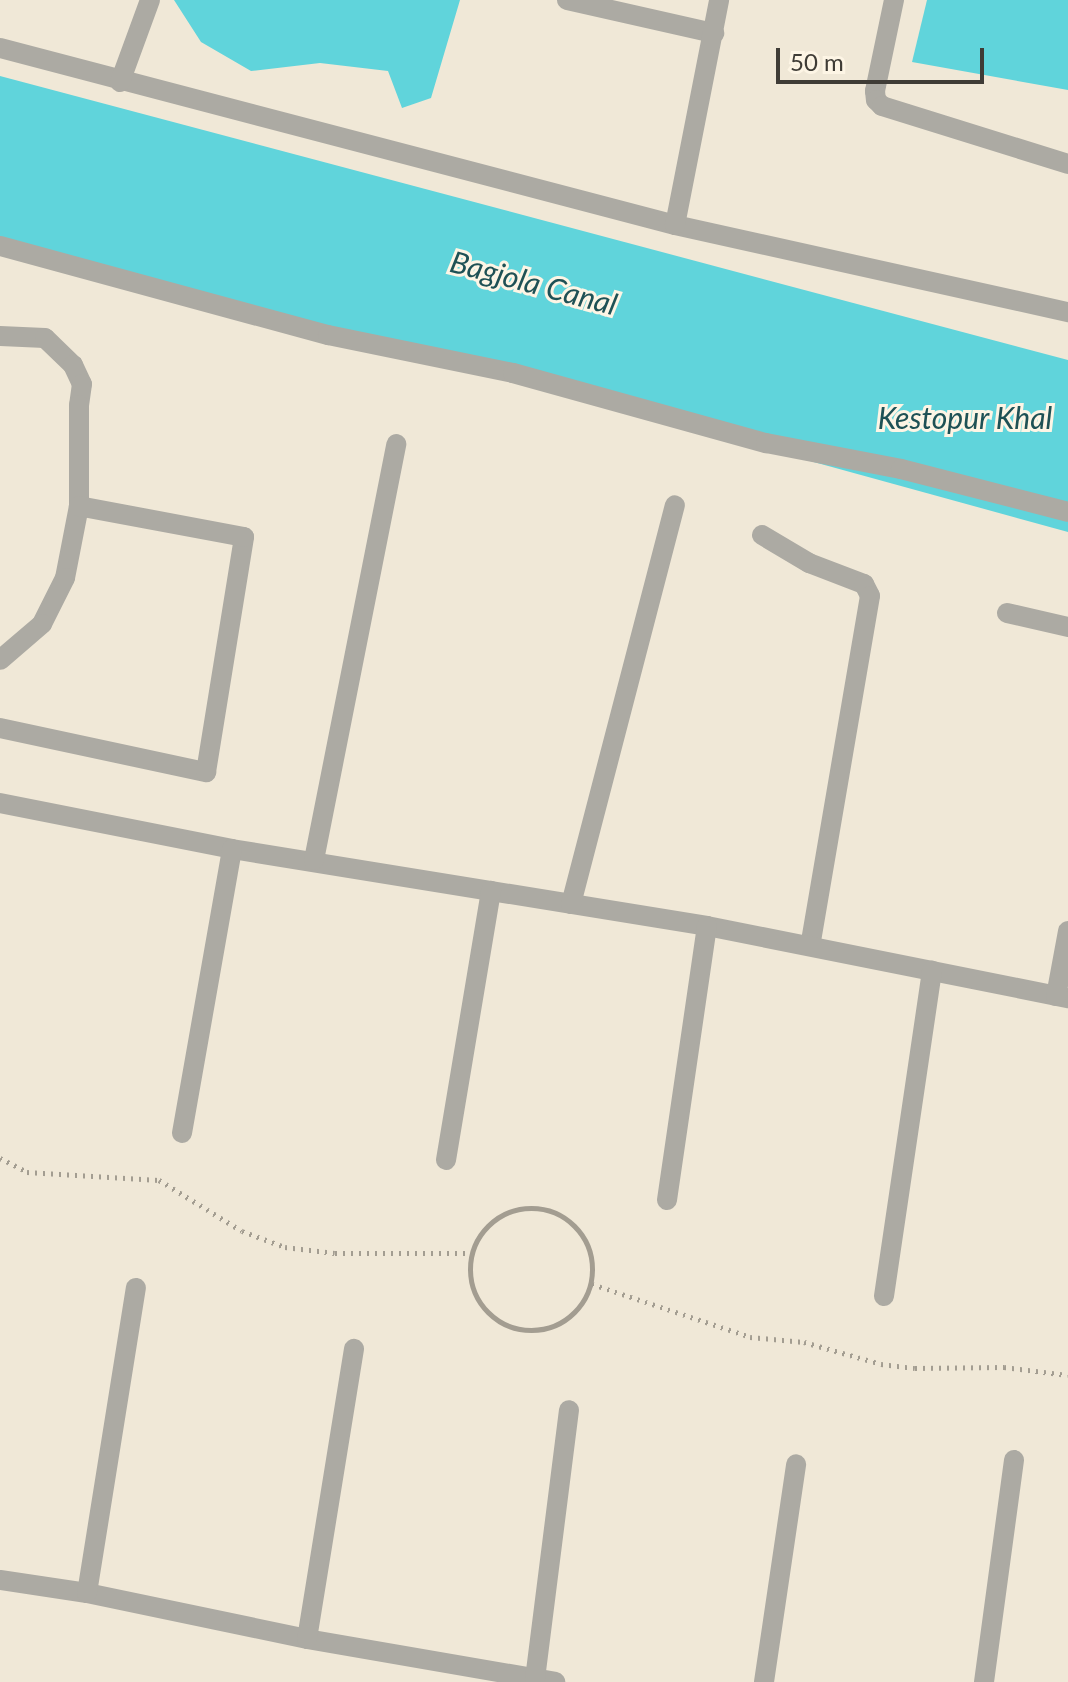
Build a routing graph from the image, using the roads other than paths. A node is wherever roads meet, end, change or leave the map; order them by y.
1 (150, 0) edge
2 (567, 0) edge
3 (719, 0) edge
4 (894, 0) edge
5 (714, 33) junction
6 (0, 48) edge
7 (120, 82) junction
8 (1068, 164) edge
9 (675, 225) junction
10 (0, 246) edge
11 (1068, 312) edge
12 (0, 336) edge
13 (396, 444) dead end
14 (675, 505) dead end
15 (79, 506) junction
16 (1068, 512) edge
17 (762, 535) dead end
18 (1007, 613) dead end
19 (1068, 627) edge
20 (0, 660) edge
21 (0, 728) edge
22 (0, 803) edge
23 (232, 849) junction
24 (314, 860) junction
25 (491, 891) junction
26 (571, 904) junction
27 (707, 926) junction
28 (1068, 931) edge
29 (810, 946) junction
30 (932, 971) junction
31 (1062, 997) edge
32 (182, 1133) dead end
33 (446, 1160) dead end
34 (667, 1200) dead end
35 (136, 1288) dead end
36 (884, 1296) dead end
37 (354, 1349) dead end
38 (569, 1410) dead end
39 (1014, 1460) dead end
40 (796, 1464) dead end
41 (0, 1580) edge
42 (87, 1593) junction
43 (307, 1639) junction
44 (545, 1680) edge
45 (764, 1682) edge
46 (984, 1682) edge

1 - 7 street
2 - 5 street
3 - 5 street
4 - 8 street
5 - 9 street
6 - 7 street
7 - 9 street
9 - 11 street
10 - 16 street
12 - 15 street
13 - 24 street
14 - 26 street
15 - 20 street
15 - 21 street
17 - 29 street
18 - 19 street
22 - 23 street
23 - 24 street
23 - 32 street
24 - 25 street
25 - 26 street
25 - 33 street
26 - 27 street
27 - 29 street
27 - 34 street
28 - 31 street
29 - 30 street
30 - 31 street
30 - 36 street
35 - 42 street
37 - 43 street
38 - 44 street
39 - 46 street
40 - 45 street
41 - 42 street
42 - 43 street
43 - 44 street

